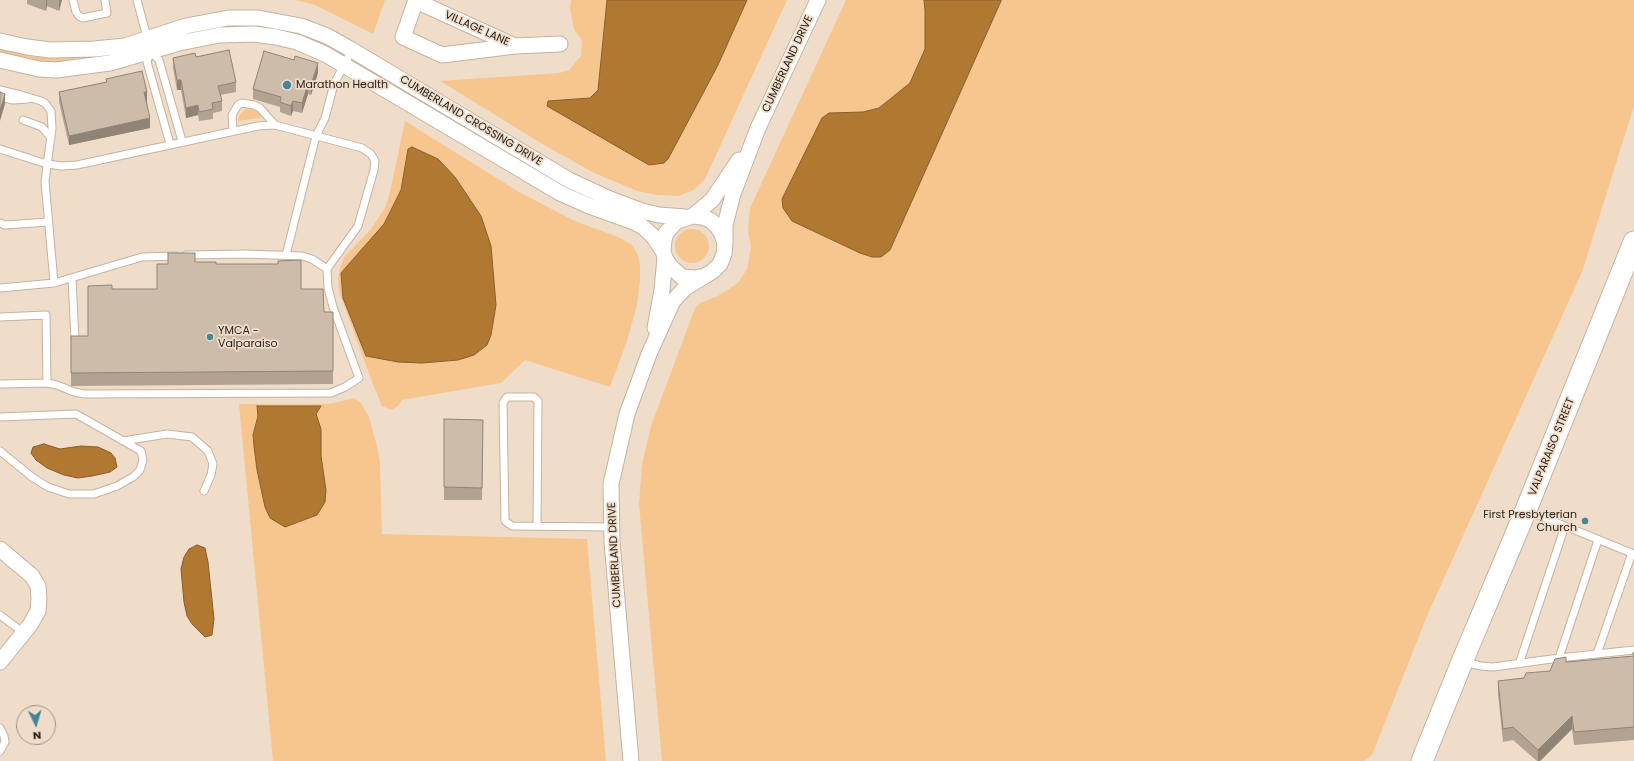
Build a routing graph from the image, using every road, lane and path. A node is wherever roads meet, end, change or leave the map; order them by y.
1 (73, 0) edge
2 (105, 0) edge
3 (137, 0) edge
4 (818, 0) edge
5 (416, 1) edge
6 (0, 41) edge
7 (560, 44) dead end
8 (149, 45) junction
9 (515, 46) junction
10 (352, 50) junction
11 (0, 60) edge
12 (344, 65) junction
13 (0, 90) edge
14 (0, 98) edge
15 (32, 98) junction
16 (23, 120) dead end
17 (275, 125) junction
18 (758, 128) junction
19 (233, 131) junction
20 (316, 136) junction
21 (51, 138) junction
22 (182, 141) junction
23 (170, 144) junction
24 (0, 149) edge
25 (47, 164) junction
26 (689, 217) junction
27 (48, 222) junction
28 (0, 223) edge
29 (1634, 242) edge
30 (725, 244) junction
31 (286, 255) junction
32 (664, 255) junction
33 (327, 269) junction
34 (705, 276) junction
35 (72, 278) junction
36 (54, 283) junction
37 (0, 288) edge
38 (0, 317) edge
39 (75, 340) edge
40 (649, 354) junction
41 (47, 383) junction
42 (0, 384) edge
43 (0, 417) edge
44 (123, 441) junction
45 (0, 451) edge
46 (204, 491) dead end
47 (1526, 510) junction
48 (537, 526) junction
49 (1565, 526) junction
50 (612, 527) junction
51 (1598, 540) junction
52 (0, 550) edge
53 (1633, 554) edge
54 (0, 614) edge
55 (24, 633) junction
56 (1634, 650) edge
57 (1597, 654) junction
58 (1559, 658) junction
59 (0, 662) edge
60 (1462, 662) junction
61 (1520, 664) junction
62 (0, 728) edge
63 (0, 751) edge
64 (631, 761) edge
65 (1422, 761) edge

1 - 2 lane
3 - 8 lane
4 - 18 street, CUMBERLAND DRIVE
5 - 9 street, VILLAGE LANE
5 - 9 street, VILLAGE LANE
6 - 8 street, CUMBERLAND CROSSING DRIVE
7 - 9 street, VILLAGE LANE
8 - 10 street, CUMBERLAND CROSSING DRIVE
8 - 11 street, CUMBERLAND CROSSING DRIVE
8 - 12 street, CUMBERLAND CROSSING DRIVE
8 - 22 lane
8 - 23 lane
10 - 12 lane
10 - 26 street, CUMBERLAND CROSSING DRIVE
12 - 20 lane
12 - 32 street, CUMBERLAND CROSSING DRIVE
13 - 15 lane
14 - 15 lane
15 - 21 lane
16 - 21 lane
17 - 19 lane
17 - 19 lane
17 - 20 lane
18 - 26 street, CUMBERLAND DRIVE
18 - 30 street, CUMBERLAND DRIVE
19 - 22 lane
20 - 31 lane
20 - 33 lane
21 - 25 lane
22 - 23 lane
23 - 25 lane
24 - 25 lane
25 - 27 lane
26 - 30 street
26 - 32 street
27 - 28 lane
27 - 36 lane
29 - 47 street, VALPARAISO STREET
30 - 34 street
31 - 33 lane
31 - 35 lane
32 - 34 street
32 - 40 street, CUMBERLAND DRIVE
33 - 41 lane
34 - 40 street, CUMBERLAND DRIVE
35 - 36 lane
35 - 39 lane
36 - 37 lane
38 - 41 lane
40 - 50 street, CUMBERLAND DRIVE
41 - 42 lane
43 - 44 lane
44 - 45 lane
44 - 46 lane
47 - 49 lane
47 - 60 street, VALPARAISO STREET
48 - 48 lane
48 - 50 lane
49 - 51 lane
49 - 61 lane
50 - 64 street, CUMBERLAND DRIVE
51 - 53 lane
51 - 58 lane
52 - 55 street
53 - 57 lane
54 - 55 lane
55 - 59 street
56 - 57 lane
57 - 58 lane
58 - 61 lane
60 - 61 lane
60 - 65 street, VALPARAISO STREET
62 - 63 lane

